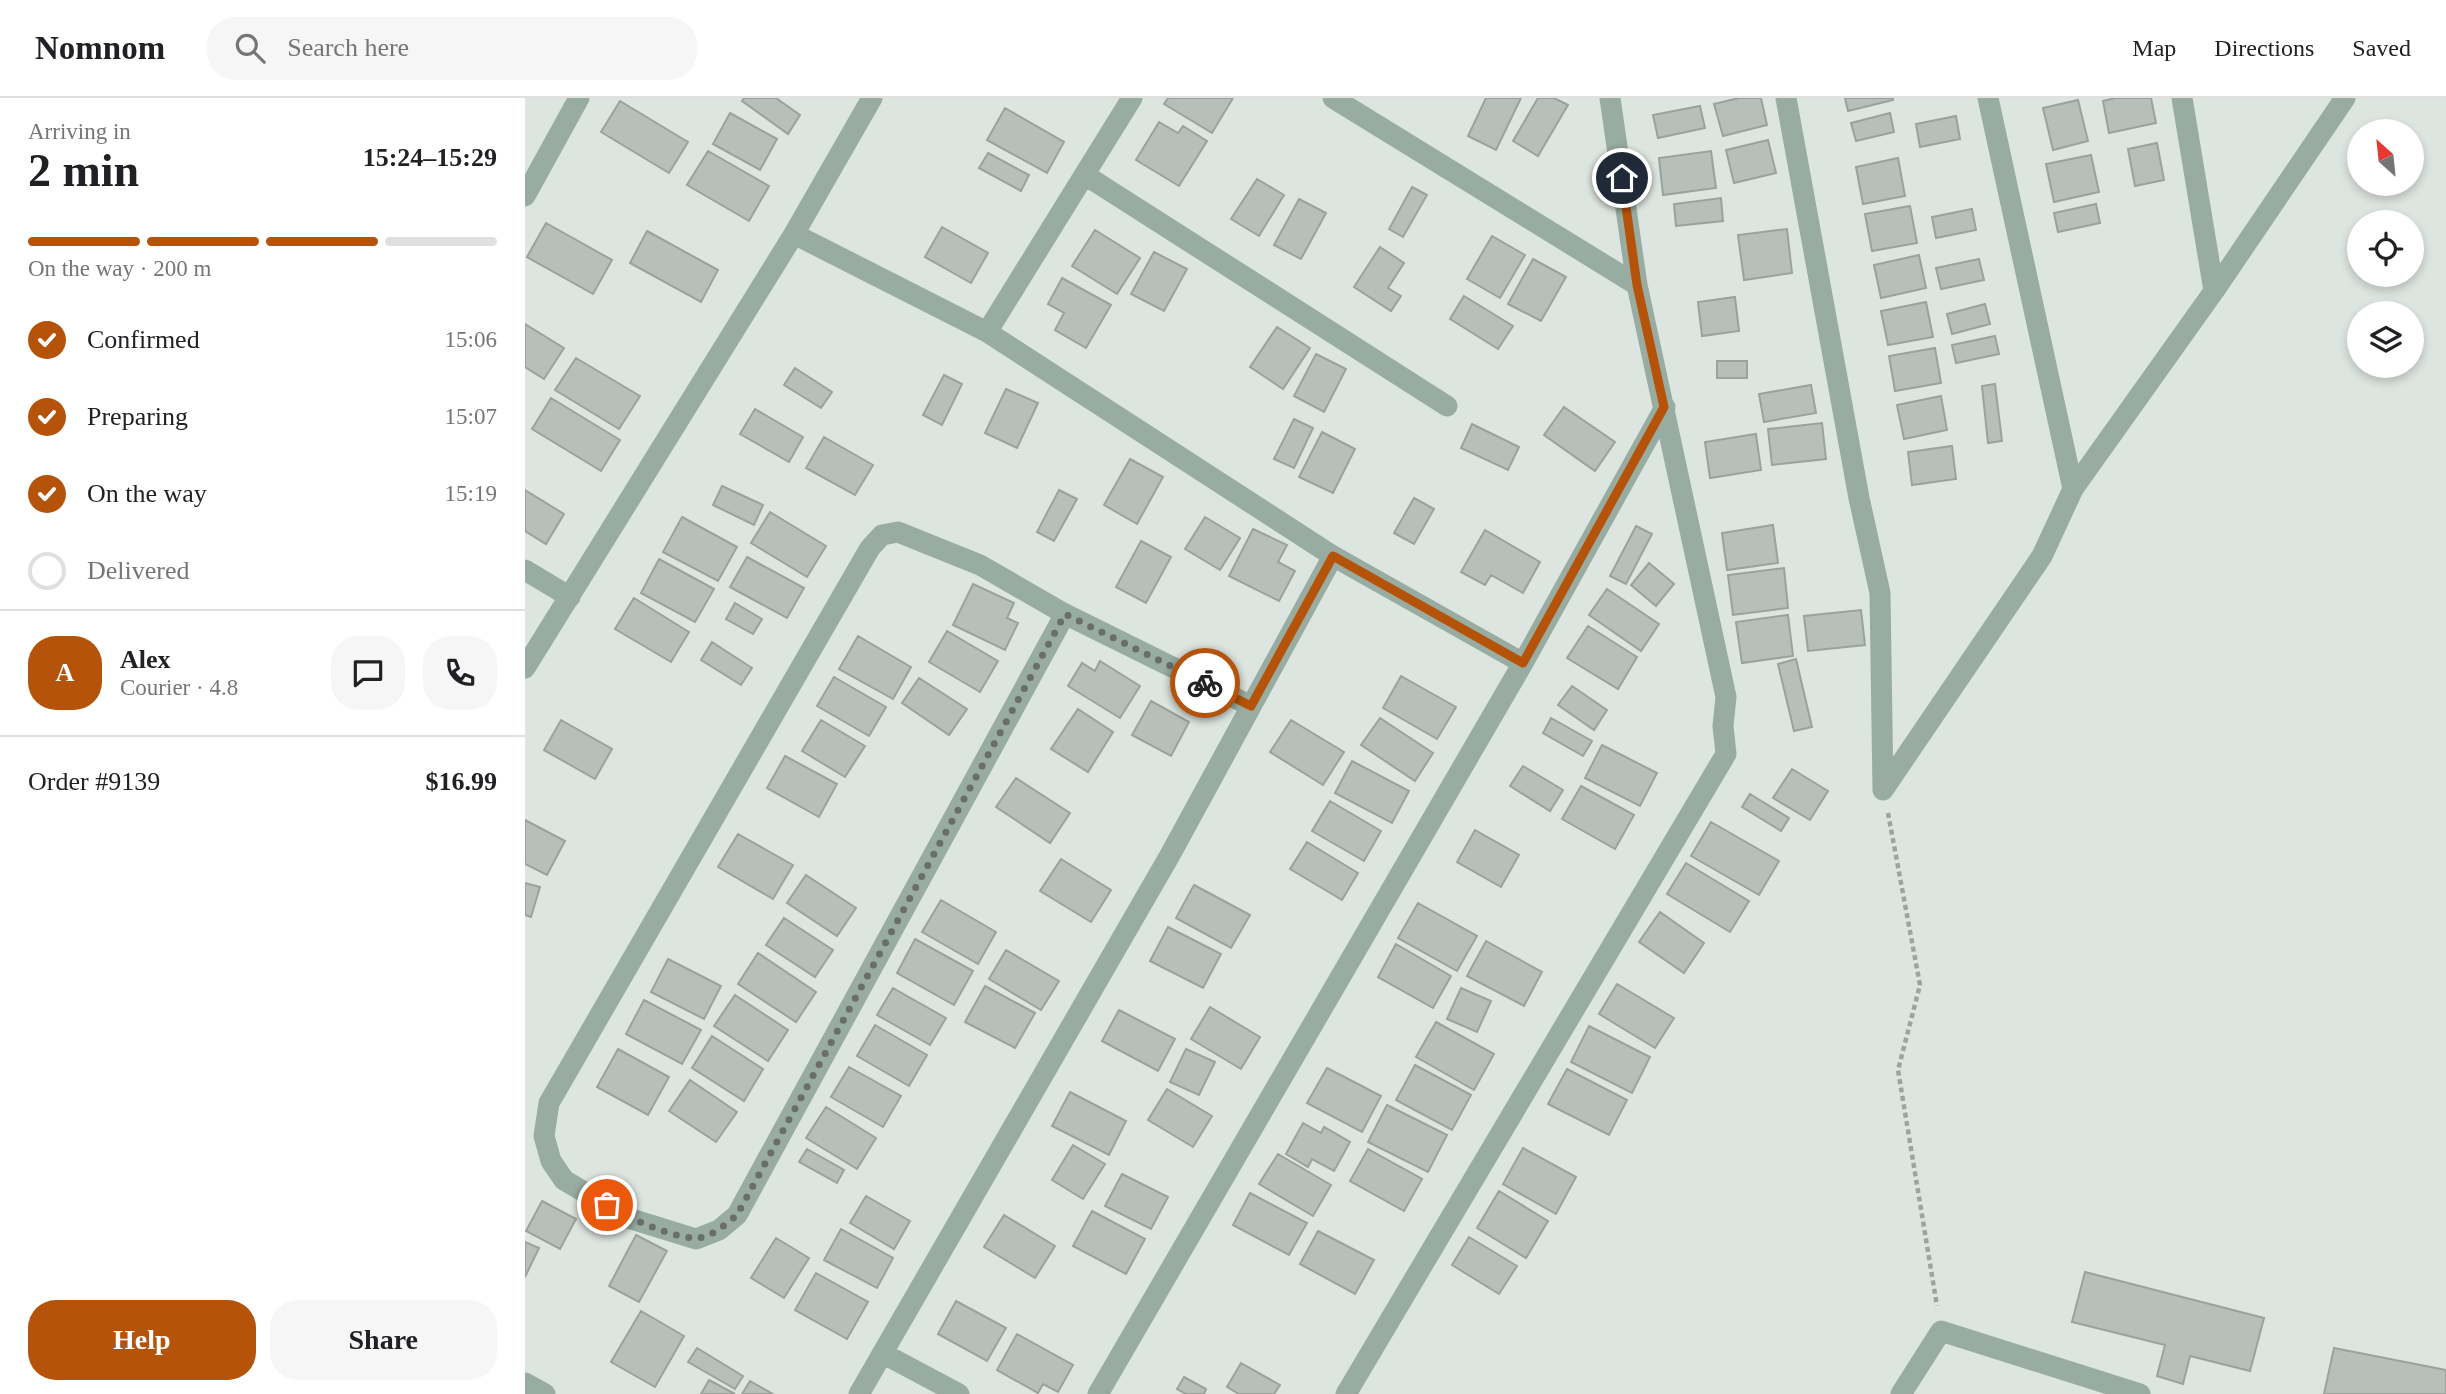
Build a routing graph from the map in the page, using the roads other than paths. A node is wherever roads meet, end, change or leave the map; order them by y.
1 (579, 98) edge
2 (872, 98) edge
3 (1132, 98) edge
4 (1610, 98) edge
5 (1786, 98) edge
6 (1988, 98) edge
7 (2182, 98) edge
8 (2345, 98) edge
9 (1346, 101) edge
10 (1085, 176) junction
11 (525, 196) edge
12 (794, 234) junction
13 (1637, 285) junction
14 (2214, 291) junction
15 (986, 332) junction
16 (1447, 406) dead end
17 (1664, 407) junction
18 (2073, 489) junction
19 (1333, 556) junction
20 (525, 570) edge
21 (570, 597) junction
22 (1065, 614) junction
23 (1523, 663) junction
24 (525, 668) edge
25 (1251, 706) junction
26 (884, 1353) junction
27 (525, 1383) edge
28 (545, 1394) edge
29 (859, 1394) edge
30 (959, 1394) edge
31 (1098, 1394) edge
32 (1346, 1394) edge
33 (1901, 1394) edge
34 (2140, 1394) edge

1 - 11 street
2 - 12 street
3 - 10 street
4 - 13 street
5 - 18 street
6 - 18 street
7 - 14 street
8 - 14 street
9 - 13 street
10 - 15 street
10 - 16 street
12 - 15 street
12 - 21 street
13 - 17 street
14 - 18 street
15 - 19 street
17 - 23 street
17 - 32 street
19 - 23 street
19 - 25 street
20 - 21 street
21 - 24 street
22 - 22 street
22 - 25 street
23 - 31 street
25 - 26 street
26 - 29 street
26 - 30 street
27 - 28 street
33 - 34 street

